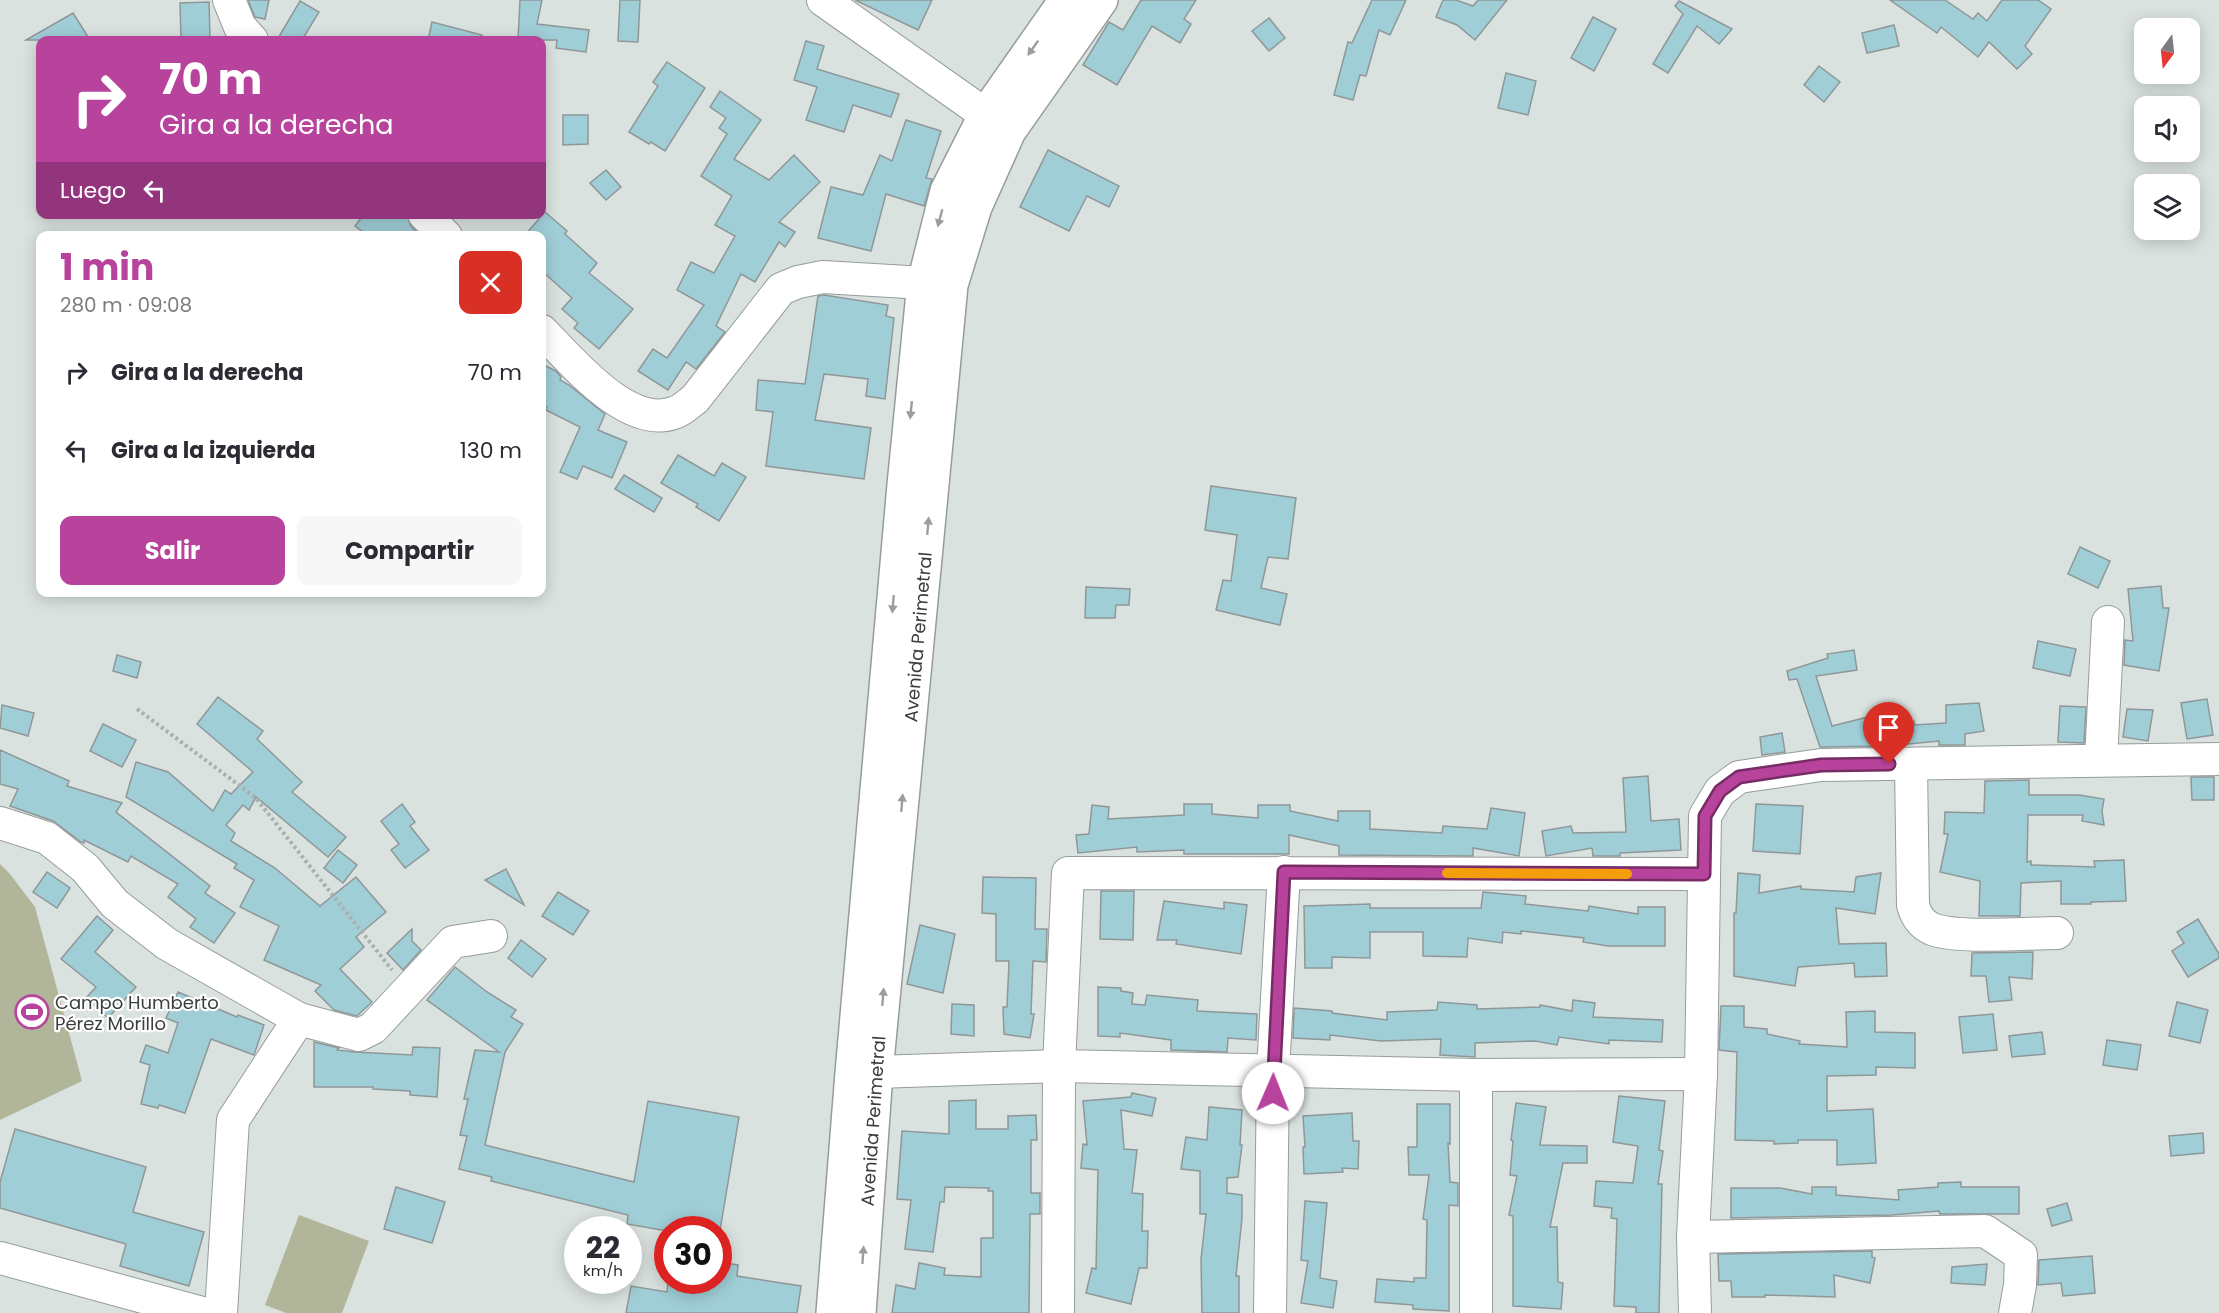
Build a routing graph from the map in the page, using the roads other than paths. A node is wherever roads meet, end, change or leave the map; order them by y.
1 (229, 0) edge
2 (1066, 0) edge
3 (1101, 0) edge
4 (826, 1) edge
5 (248, 36) edge
6 (997, 123) junction
7 (429, 219) edge
8 (441, 231) edge
9 (924, 283) junction
10 (546, 335) edge
11 (2108, 622) dead end
12 (2219, 759) edge
13 (2101, 760) junction
14 (1911, 764) junction
15 (0, 823) edge
16 (1284, 872) junction
17 (1704, 874) junction
18 (2057, 933) dead end
19 (491, 936) dead end
20 (299, 1019) junction
21 (1059, 1066) junction
22 (1273, 1071) junction
23 (876, 1072) junction
24 (1701, 1074) junction
25 (1476, 1075) junction
26 (1693, 1237) junction
27 (0, 1258) edge
28 (202, 1313) edge
29 (222, 1313) edge
30 (834, 1313) edge
31 (859, 1313) edge
32 (1058, 1313) edge
33 (1270, 1313) edge
34 (1476, 1313) edge
35 (1695, 1313) edge
36 (2015, 1313) edge

1 - 5 street
2 -> 6 main road, Avenida Perimetral
3 - 6 main road, Avenida Perimetral
4 - 6 street
6 -> 9 main road, Avenida Perimetral
23 -> 6 main road, Avenida Perimetral
7 - 8 street
9 - 10 street
9 -> 30 main road, Avenida Perimetral
11 - 13 street
12 - 13 street
13 - 14 street
14 - 17 street
14 - 18 street
15 - 20 street
16 - 17 street
16 - 21 street
16 - 22 street
17 - 24 street
19 - 20 street
20 - 29 street
21 - 22 street
21 - 23 street
21 - 32 street
22 - 25 street
22 - 33 street
31 -> 23 main road, Avenida Perimetral
24 - 25 street
24 - 26 street
25 - 34 street
26 - 35 street
26 - 36 street
27 - 28 street

